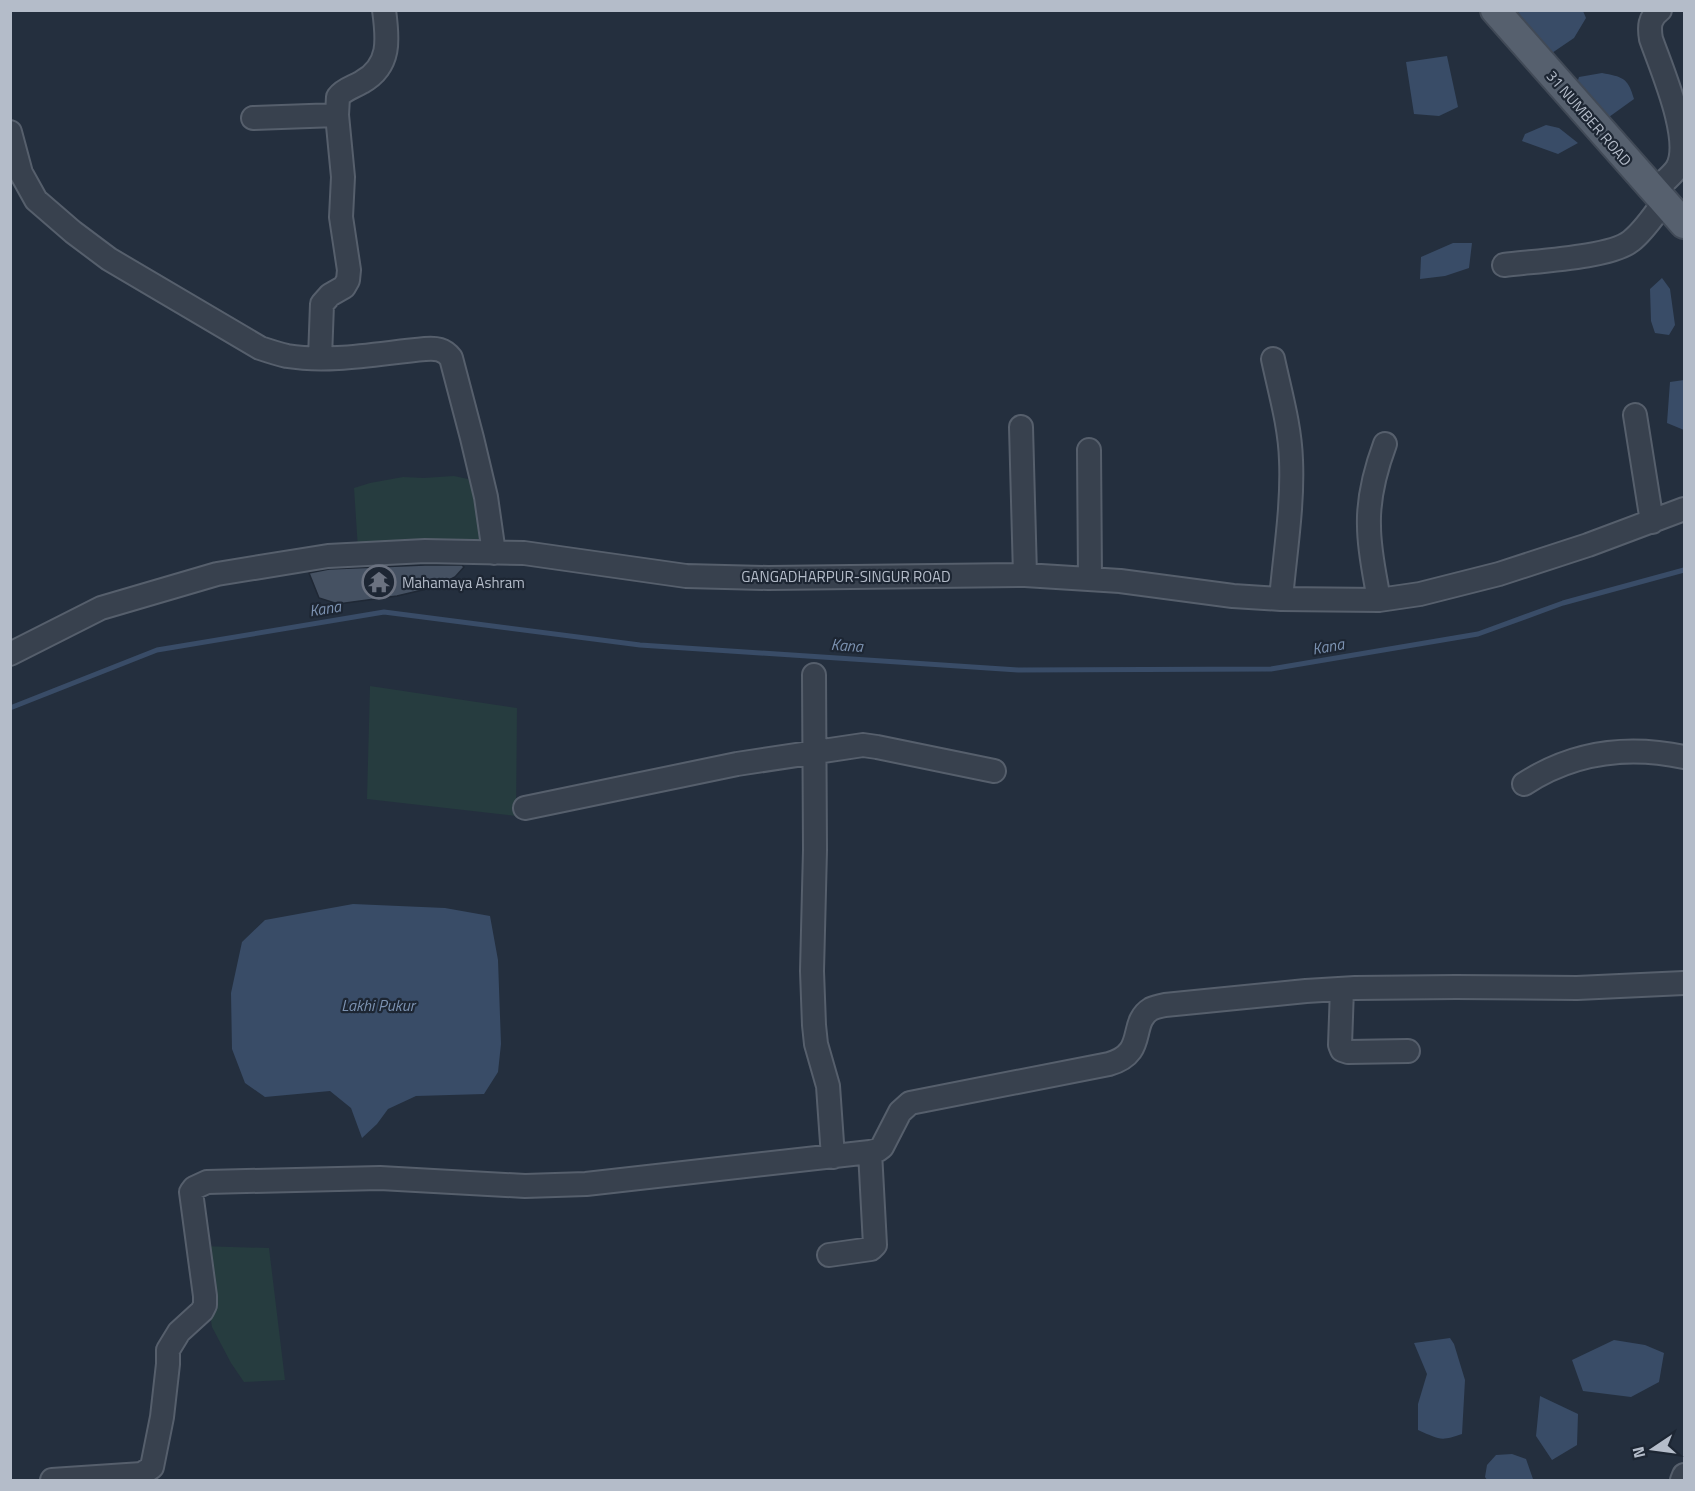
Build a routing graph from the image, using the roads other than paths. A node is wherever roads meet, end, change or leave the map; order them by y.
1 (384, 10) edge
2 (1495, 10) edge
3 (1660, 10) edge
4 (337, 115) junction
5 (253, 118) dead end
6 (10, 132) edge
7 (1659, 196) junction
8 (1684, 224) edge
9 (1504, 265) dead end
10 (320, 358) junction
11 (1272, 360) dead end
12 (1635, 415) dead end
13 (1021, 427) dead end
14 (1385, 444) dead end
15 (1089, 450) dead end
16 (1684, 509) edge
17 (1652, 522) junction
18 (494, 553) junction
19 (1025, 575) junction
20 (1090, 579) junction
21 (1281, 599) junction
22 (1379, 600) junction
23 (10, 654) edge
24 (814, 675) dead end
25 (814, 753) junction
26 (1684, 757) edge
27 (994, 771) dead end
28 (1524, 784) dead end
29 (525, 808) dead end
30 (1684, 983) edge
31 (1342, 989) junction
32 (1408, 1051) dead end
33 (870, 1152) junction
34 (833, 1156) junction
35 (829, 1255) dead end
36 (1684, 1475) edge
37 (52, 1480) edge
38 (1682, 1480) edge

1 - 4 street
2 - 7 main road, 31 NUMBER ROAD
3 - 7 street
4 - 5 street
4 - 10 street
6 - 10 street
7 - 8 main road, 31 NUMBER ROAD
7 - 9 street
10 - 18 street
11 - 21 street
12 - 17 street
13 - 19 street
14 - 22 street
15 - 20 street
16 - 17 street, GANGADHARPUR-SINGUR ROAD
17 - 22 street, GANGADHARPUR-SINGUR ROAD
18 - 19 street, GANGADHARPUR-SINGUR ROAD
18 - 23 street, GANGADHARPUR-SINGUR ROAD
19 - 20 street, GANGADHARPUR-SINGUR ROAD
20 - 21 street, GANGADHARPUR-SINGUR ROAD
21 - 22 street, GANGADHARPUR-SINGUR ROAD
24 - 25 street
25 - 27 street
25 - 29 street
25 - 34 street
26 - 28 street
30 - 31 street
31 - 32 street
31 - 33 street
33 - 34 street
33 - 35 street
34 - 37 street
36 - 38 street

